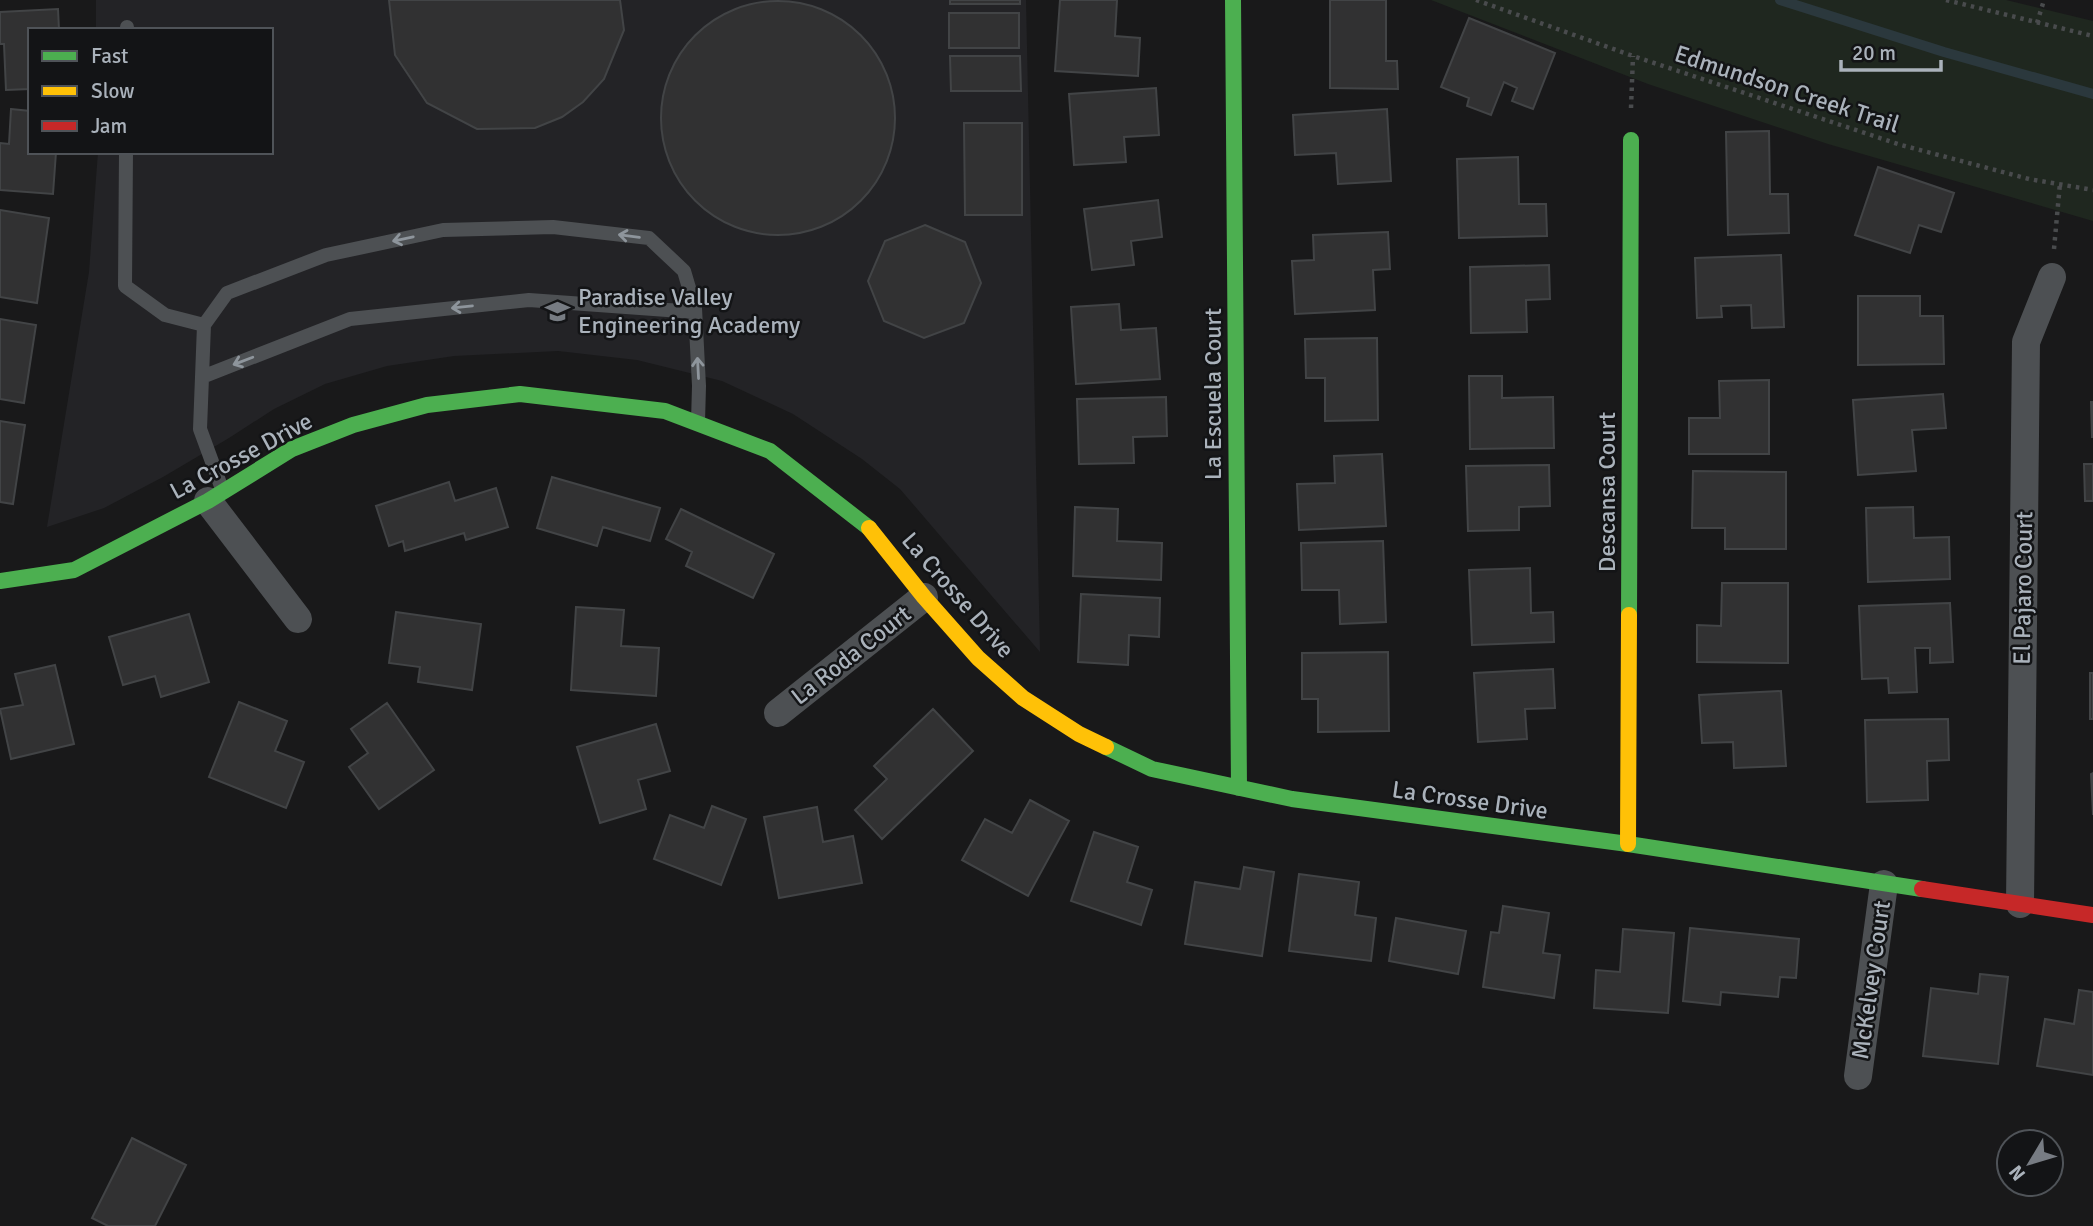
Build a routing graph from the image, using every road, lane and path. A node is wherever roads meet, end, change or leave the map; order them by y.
1 (1233, 0) edge
2 (1476, 0) edge
3 (1946, 0) edge
4 (2043, 0) edge
5 (2037, 23) junction
6 (2093, 36) edge
7 (1633, 56) junction
8 (1631, 140) joint
9 (126, 154) edge
10 (2060, 183) junction
11 (2093, 190) edge
12 (2052, 277) joint
13 (695, 312) junction
14 (204, 325) junction
15 (202, 377) junction
16 (698, 424) junction
17 (216, 496) junction
18 (0, 581) edge
19 (925, 597) junction
20 (298, 619) dead end
21 (778, 713) dead end
22 (1239, 788) junction
23 (1628, 844) junction
24 (1884, 884) junction
25 (2020, 904) junction
26 (2093, 915) edge
27 (1858, 1076) dead end

1 - 22 street, La Escuela Court
2 - 7 path, Edmundson Creek Trail
3 - 5 path
4 - 5 path
5 - 6 path
7 - 8 path
7 - 10 path, Edmundson Creek Trail
8 - 23 street, Descansa Court
9 - 14 lane
10 - 11 path, Edmundson Creek Trail
10 - 12 path
12 - 25 street, El Pajaro Court
13 -> 14 lane
13 -> 15 lane
16 -> 13 lane
14 - 15 lane
15 - 17 lane
16 - 17 street, La Crosse Drive
16 - 19 street, La Crosse Drive
17 - 18 street, La Crosse Drive
17 - 20 street
19 - 21 street, La Roda Court
19 - 22 street, La Crosse Drive
22 - 23 street, La Crosse Drive
23 - 24 street, La Crosse Drive
24 - 25 street, La Crosse Drive
24 - 27 street, McKelvey Court
25 - 26 street, La Crosse Drive

